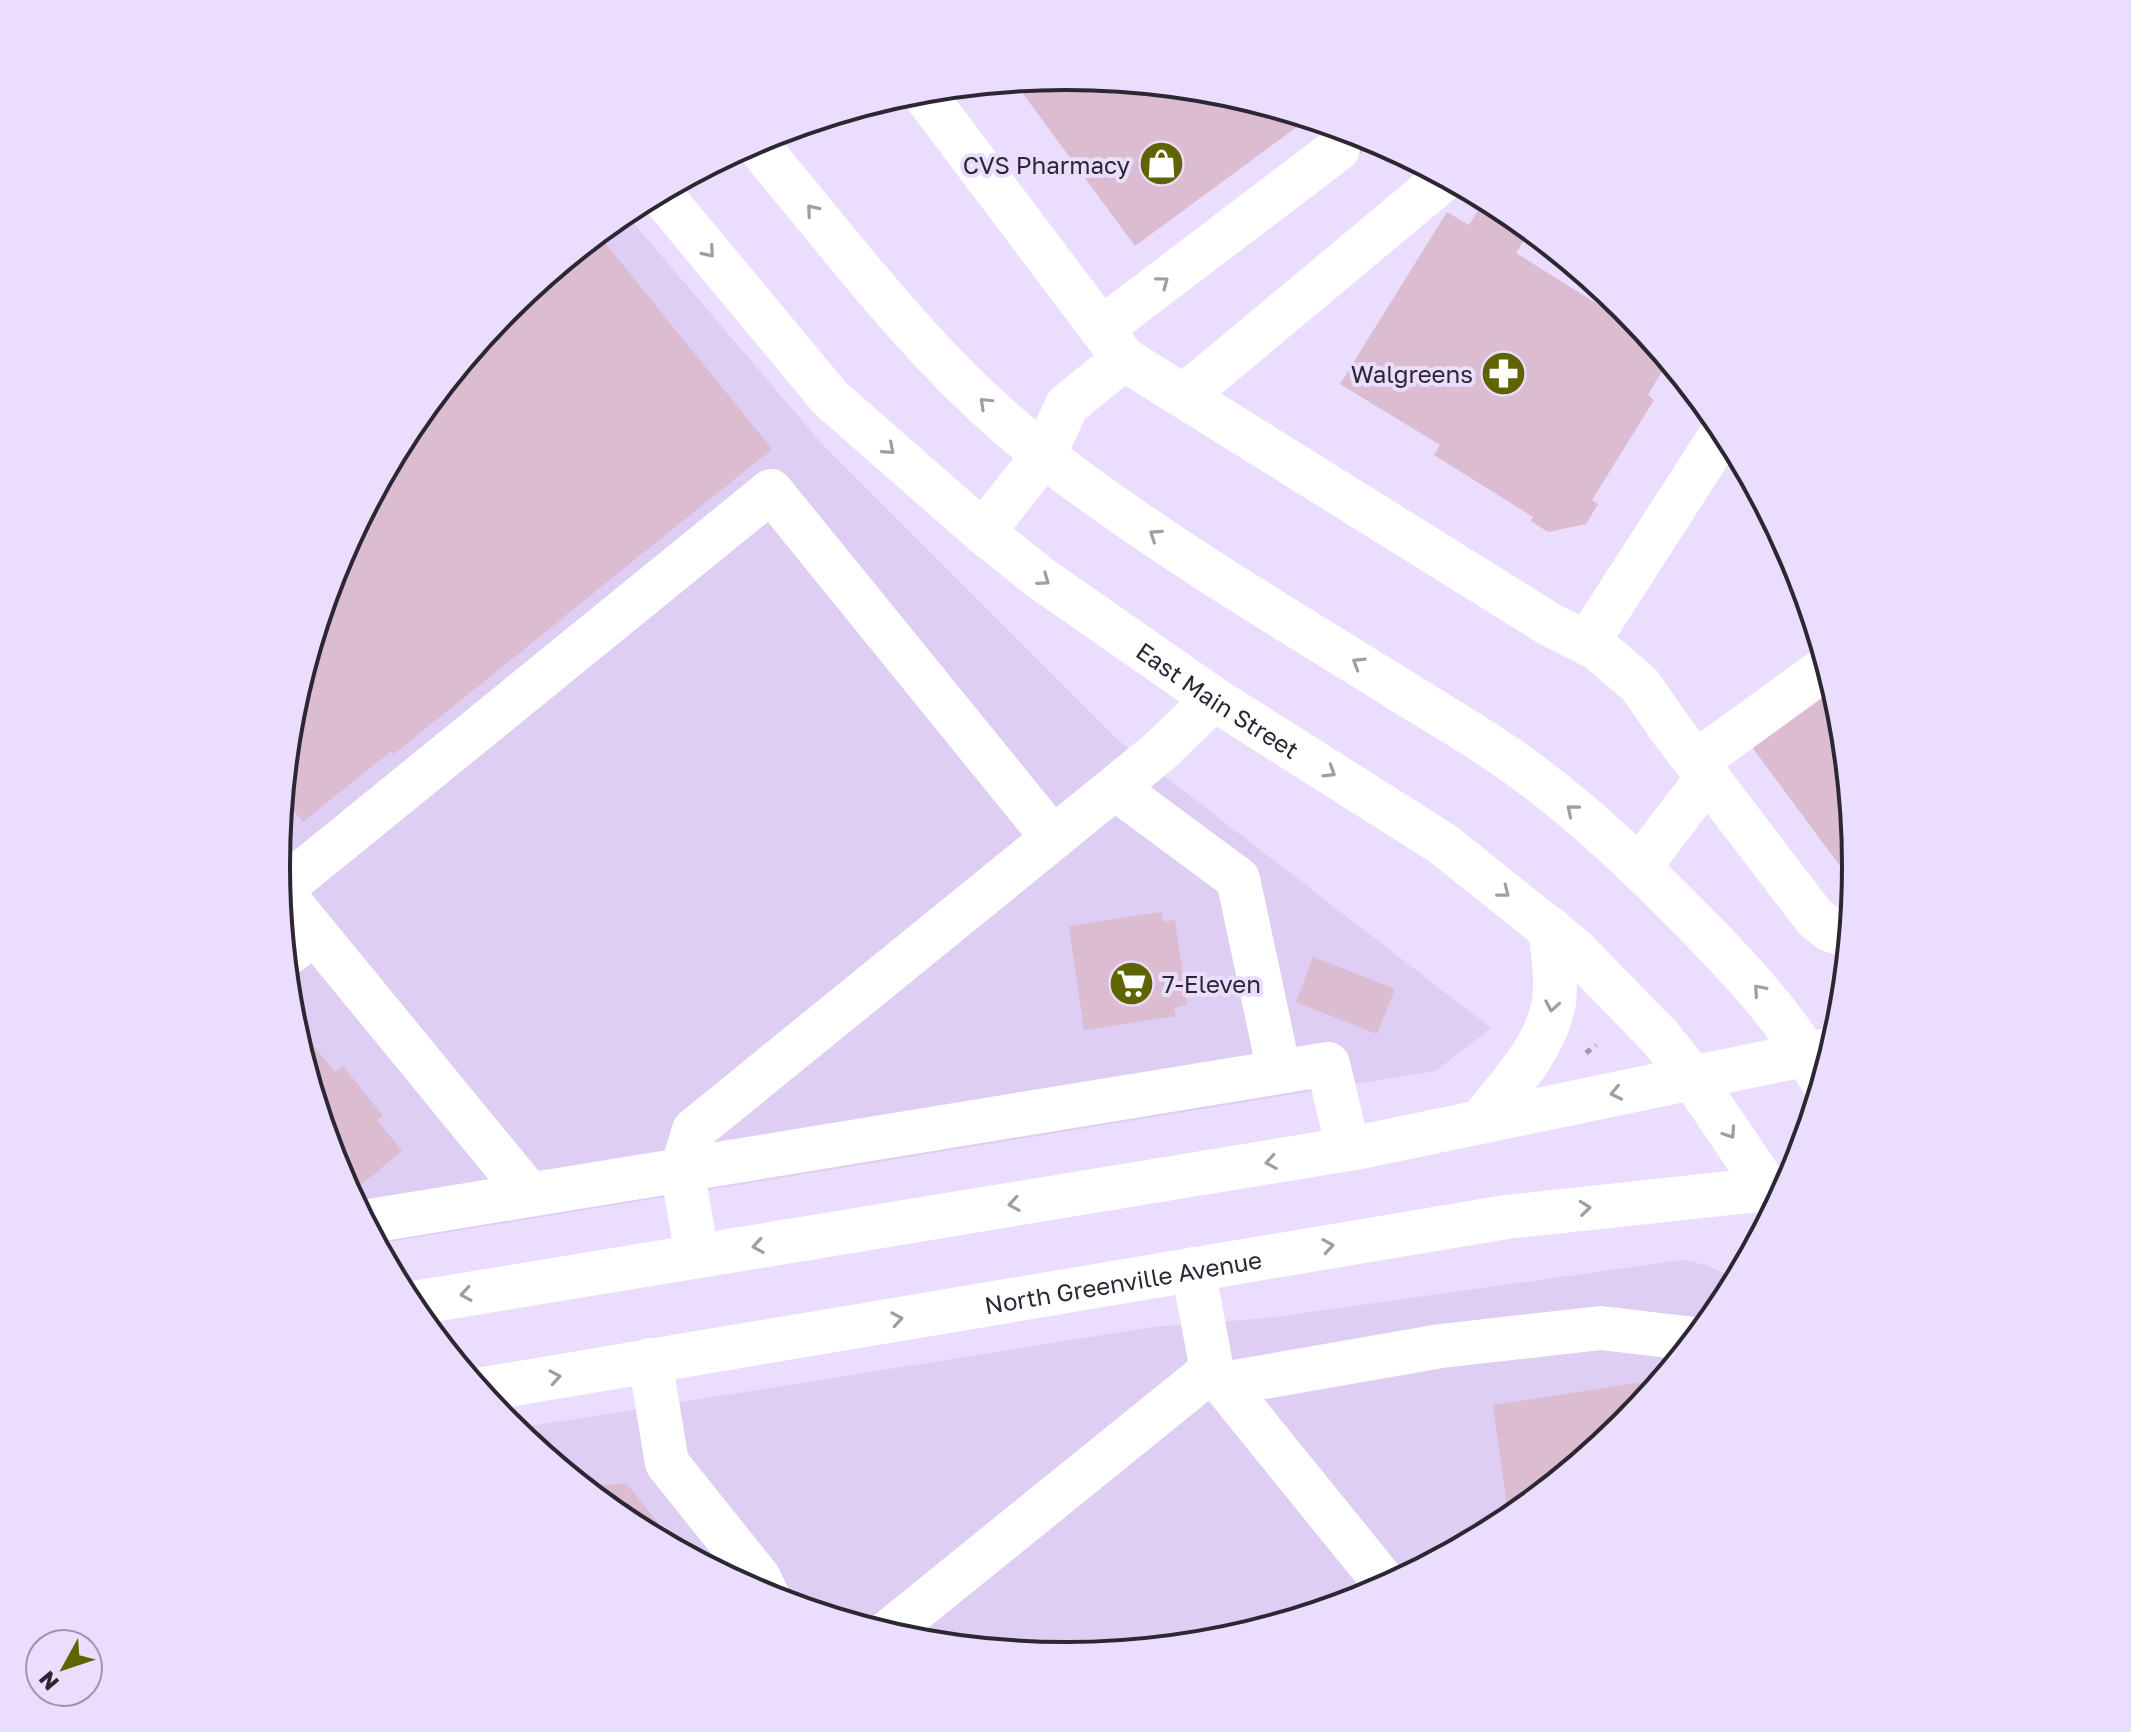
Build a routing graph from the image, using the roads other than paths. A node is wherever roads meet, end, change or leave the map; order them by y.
1 (930, 102) edge
2 (1338, 149) dead end
3 (763, 152) edge
4 (1437, 185) edge
5 (667, 201) edge
6 (1112, 344) junction
7 (1184, 396) junction
8 (1716, 443) edge
9 (1044, 455) junction
10 (983, 532) junction
11 (1587, 643) junction
12 (1817, 675) edge
13 (1214, 699) junction
14 (1702, 769) junction
15 (1115, 788) junction
16 (1053, 838) junction
17 (1640, 866) junction
18 (290, 881) edge
19 (292, 923) edge
20 (1550, 928) junction
21 (1838, 933) edge
22 (300, 945) edge
23 (1817, 1058) edge
24 (1816, 1061) edge
25 (1279, 1071) junction
26 (1692, 1077) junction
27 (1480, 1122) junction
28 (1348, 1149) junction
29 (682, 1169) junction
30 (1772, 1186) edge
31 (529, 1194) junction
32 (1768, 1194) edge
33 (376, 1220) edge
34 (697, 1256) junction
35 (1193, 1269) junction
36 (423, 1301) edge
37 (1681, 1338) edge
38 (650, 1360) junction
39 (1218, 1377) junction
40 (491, 1388) edge
41 (1379, 1576) edge
42 (759, 1579) edge
43 (899, 1624) edge

1 - 6 main road
6 -> 2 main road
9 -> 3 main road
4 - 7 main road
5 -> 10 main road, East Main Street
6 - 7 main road
6 - 9 main road
7 - 11 main road
8 - 11 main road
9 - 10 main road
17 -> 9 main road
10 -> 13 main road, East Main Street
11 - 14 main road
12 - 14 main road
13 - 15 main road
13 -> 20 main road, East Main Street
14 - 17 main road
14 - 21 main road
15 - 16 main road
15 - 25 main road
16 - 18 main road
16 - 29 main road
23 -> 17 main road
19 - 22 main road
20 - 26 main road, East Main Street
20 -> 27 main road
22 - 31 main road
24 - 26 main road
25 - 28 main road
25 - 29 main road
26 -> 27 main road
26 -> 30 main road, East Main Street
27 - 28 main road
28 -> 34 main road
29 - 31 main road
29 - 34 main road
31 - 33 main road
35 -> 32 main road, North Greenville Avenue
34 -> 36 main road
38 -> 35 main road, North Greenville Avenue
35 - 39 main road
37 - 39 main road
40 -> 38 main road, North Greenville Avenue
38 - 42 main road
39 - 41 main road
39 - 43 main road

